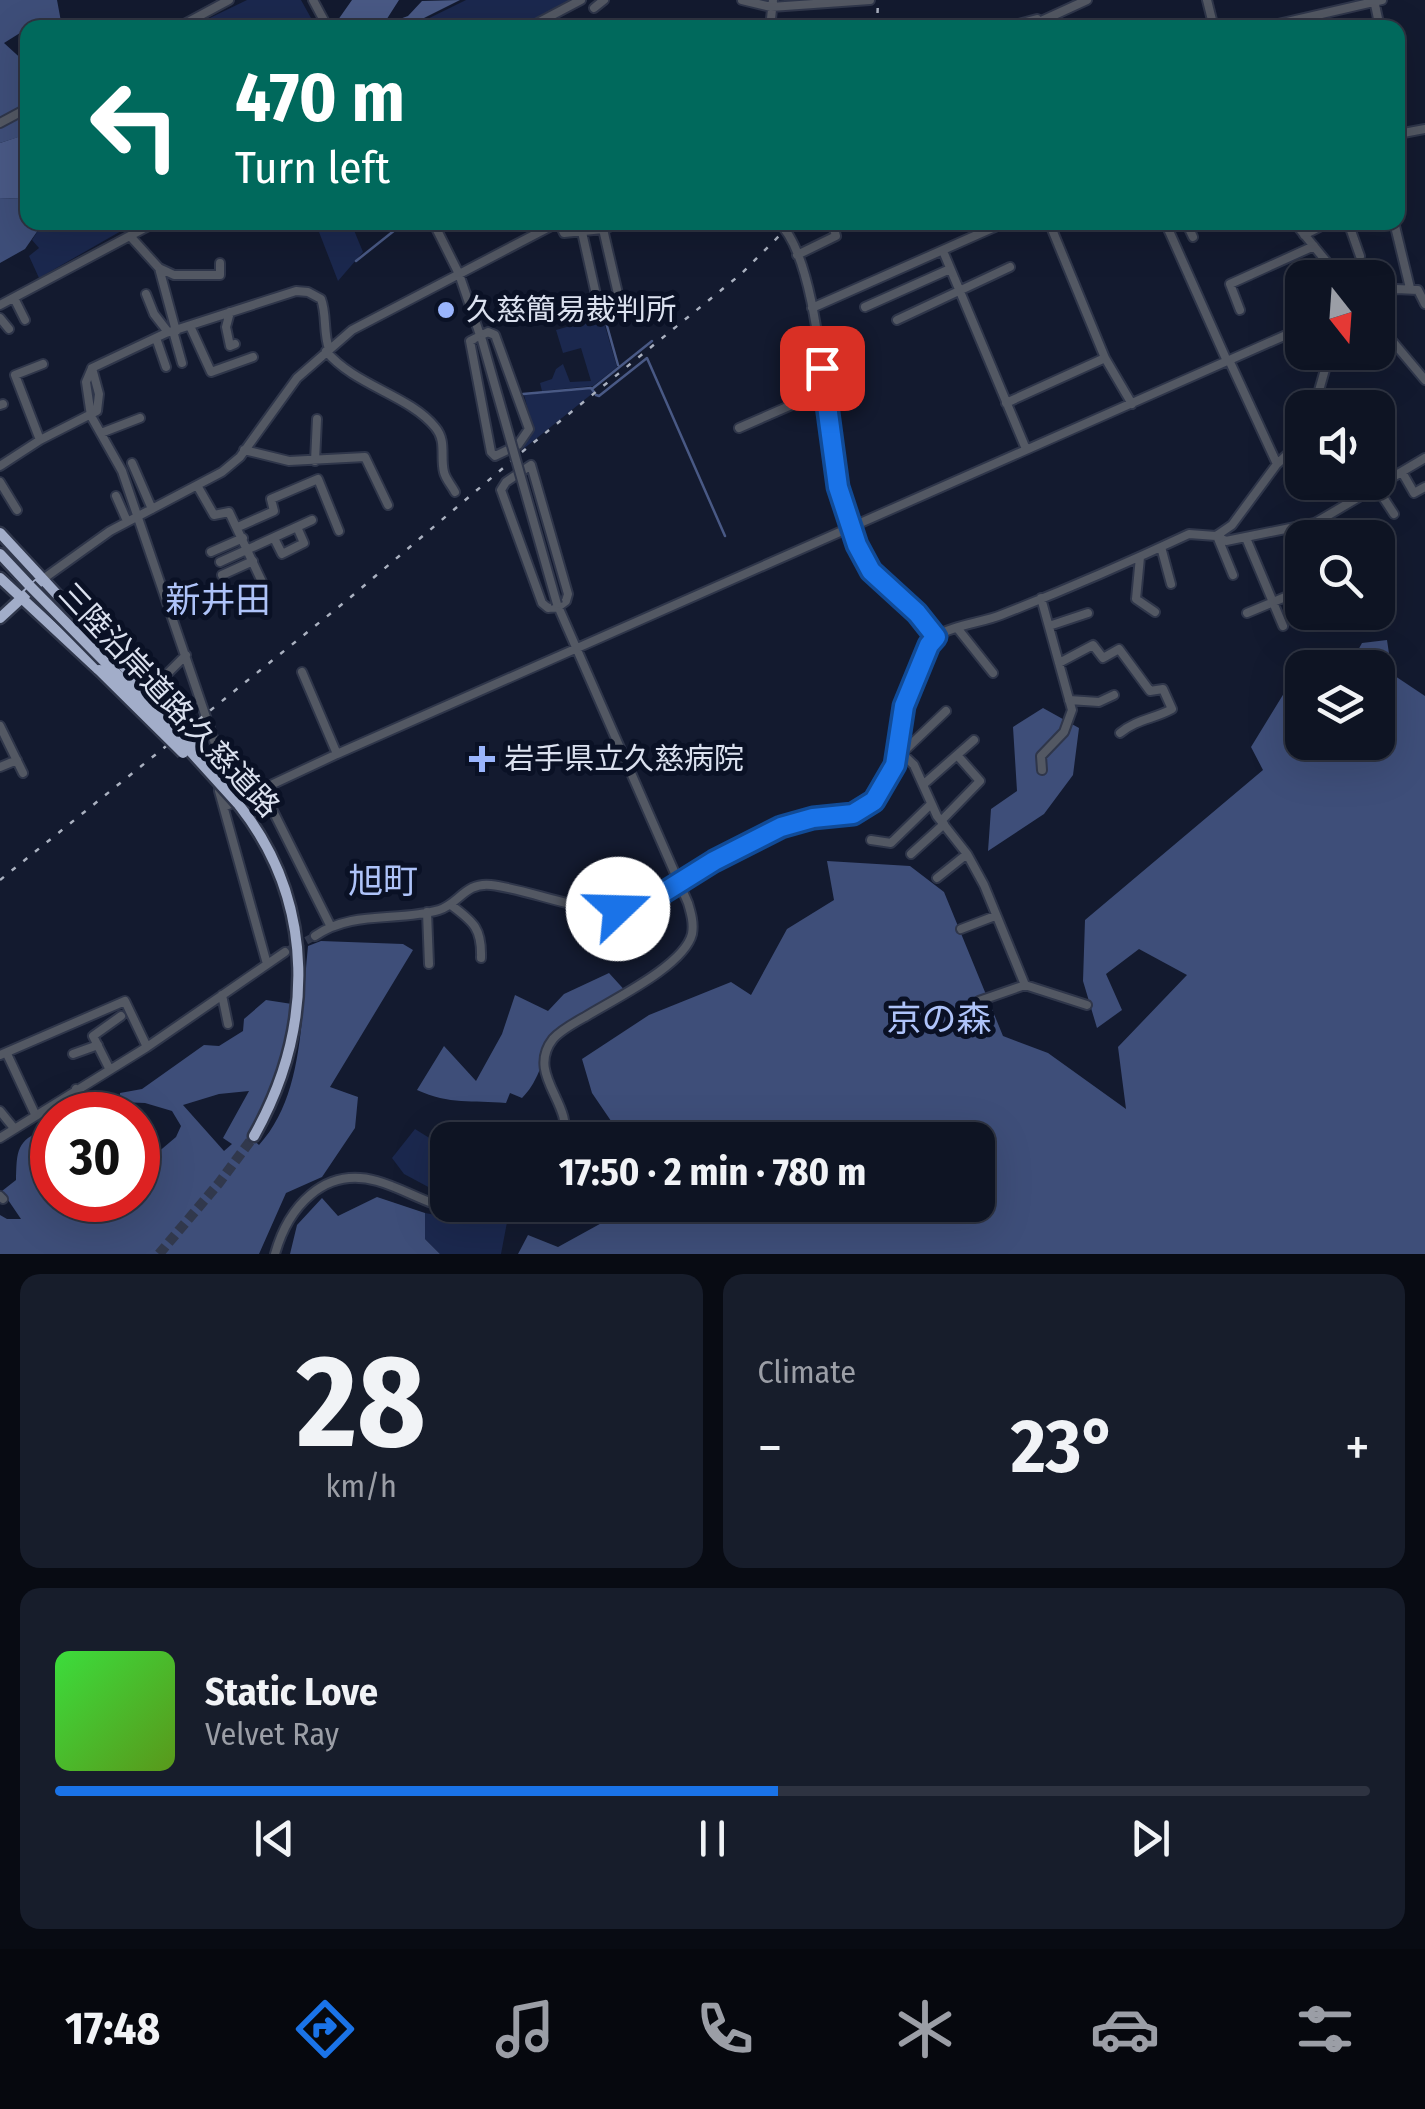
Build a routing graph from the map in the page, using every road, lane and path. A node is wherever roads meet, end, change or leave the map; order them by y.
1 (229, 0) edge
2 (581, 0) edge
3 (604, 0) edge
4 (742, 0) edge
5 (870, 0) edge
6 (1088, 0) edge
7 (1377, 1) edge
8 (772, 4) edge
9 (594, 8) dead end
10 (1046, 19) joint
11 (192, 20) edge
12 (543, 20) edge
13 (1028, 20) edge
14 (1295, 20) edge
15 (141, 230) edge
16 (437, 230) edge
17 (545, 230) edge
18 (562, 230) edge
19 (596, 230) edge
20 (603, 230) edge
21 (787, 230) edge
22 (834, 230) edge
23 (988, 230) edge
24 (1052, 230) edge
25 (1169, 230) edge
26 (1190, 230) edge
27 (1300, 230) edge
28 (1314, 230) edge
29 (1351, 230) edge
30 (1397, 230) edge
31 (582, 232) junction
32 (1304, 235) junction
33 (130, 236) junction
34 (1193, 236) dead end
35 (1314, 246) junction
36 (943, 250) junction
37 (798, 256) junction
38 (1360, 256) dead end
39 (1325, 260) edge
40 (220, 263) dead end
41 (1010, 266) dead end
42 (159, 268) junction
43 (950, 269) junction
44 (459, 274) junction
45 (1417, 289) edge
46 (959, 290) junction
47 (146, 294) dead end
48 (14, 298) junction
49 (597, 299) dead end
50 (1425, 304) edge
51 (0, 305) edge
52 (864, 307) dead end
53 (812, 308) junction
54 (1240, 310) dead end
55 (230, 312) junction
56 (622, 312) dead end
57 (0, 318) edge
58 (24, 320) dead end
59 (897, 320) dead end
60 (190, 326) junction
61 (9, 328) dead end
62 (172, 332) junction
63 (1285, 335) edge
64 (156, 338) junction
65 (481, 338) junction
66 (235, 344) dead end
67 (1395, 344) edge
68 (328, 350) junction
69 (253, 358) dead end
70 (1105, 358) junction
71 (1228, 360) junction
72 (182, 363) dead end
73 (43, 364) dead end
74 (166, 367) dead end
75 (1425, 380) edge
76 (826, 390) junction
77 (1006, 403) junction
78 (1132, 404) junction
79 (91, 416) junction
80 (140, 418) dead end
81 (317, 419) dead end
82 (739, 428) dead end
83 (100, 433) junction
84 (40, 440) junction
85 (1026, 449) junction
86 (244, 450) junction
87 (1285, 457) edge
88 (1425, 458) edge
89 (316, 461) junction
90 (132, 463) dead end
91 (1277, 464) junction
92 (0, 466) edge
93 (1402, 472) junction
94 (1395, 476) edge
95 (0, 482) edge
96 (198, 487) junction
97 (1425, 487) edge
98 (455, 492) dead end
99 (116, 496) dead end
100 (1356, 500) edge
101 (1385, 500) edge
102 (388, 505) dead end
103 (152, 509) junction
104 (17, 510) dead end
105 (1394, 514) dead end
106 (131, 519) junction
107 (312, 520) dead end
108 (1322, 520) edge
109 (238, 527) junction
110 (297, 527) junction
111 (852, 527) junction
112 (339, 530) dead end
113 (1285, 531) edge
114 (0, 533) edge
115 (1216, 536) junction
116 (243, 538) junction
117 (274, 538) junction
118 (1246, 538) junction
119 (1162, 547) junction
120 (248, 550) junction
121 (210, 552) dead end
122 (0, 555) edge
123 (1140, 557) junction
124 (253, 561) junction
125 (220, 562) dead end
126 (222, 575) dead end
127 (1233, 575) dead end
128 (0, 578) edge
129 (43, 579) junction
130 (1170, 584) dead end
131 (1285, 597) edge
132 (22, 598) junction
133 (1041, 598) junction
134 (0, 601) edge
135 (1273, 602) junction
136 (251, 605) dead end
137 (557, 605) junction
138 (1155, 612) dead end
139 (1088, 613) dead end
140 (1248, 613) dead end
141 (5, 614) edge
142 (1049, 626) junction
143 (1283, 626) dead end
144 (958, 629) junction
145 (936, 637) junction
146 (576, 650) junction
147 (186, 655) junction
148 (1059, 663) junction
149 (302, 672) dead end
150 (994, 673) dead end
151 (162, 679) dead end
152 (1114, 694) dead end
153 (1070, 700) junction
154 (946, 711) dead end
155 (0, 726) edge
156 (1120, 732) dead end
157 (974, 740) dead end
158 (900, 751) junction
159 (337, 754) junction
160 (957, 755) junction
161 (16, 760) junction
162 (0, 767) edge
163 (1042, 770) dead end
164 (23, 773) dead end
165 (924, 784) junction
166 (262, 789) junction
167 (932, 804) junction
168 (239, 805) junction
169 (224, 807) junction
170 (943, 822) junction
171 (871, 840) dead end
172 (911, 854) dead end
173 (968, 854) junction
174 (621, 862) dead end
175 (937, 878) dead end
176 (678, 882) junction
177 (451, 905) junction
178 (618, 909) junction
179 (428, 912) junction
180 (995, 916) junction
181 (331, 927) junction
182 (961, 929) dead end
183 (315, 936) tunnel mouth
184 (285, 952) tunnel mouth
185 (481, 958) dead end
186 (267, 964) junction
187 (429, 964) dead end
188 (1025, 985) junction
189 (222, 995) junction
190 (979, 1002) dead end
191 (1086, 1006) dead end
192 (121, 1016) dead end
193 (228, 1024) dead end
194 (98, 1046) junction
195 (147, 1047) junction
196 (73, 1054) dead end
197 (4, 1056) edge
198 (110, 1070) junction
199 (76, 1090) joint
200 (72, 1092) edge
201 (30, 1106) edge
202 (0, 1111) edge
203 (30, 1117) edge
204 (565, 1122) edge
205 (13, 1128) junction
206 (254, 1136) tunnel mouth
207 (0, 1138) edge
208 (430, 1203) edge
209 (275, 1254) edge

1 - 11 street
2 - 12 street
3 - 9 street
4 - 8 street
5 - 8 street
6 - 10 street
7 - 14 street
10 - 13 street
15 - 33 street
16 - 44 street
17 - 44 street
18 - 31 street
19 - 31 street
20 - 56 street
21 - 37 street
22 - 37 street
23 - 36 street
24 - 70 street
25 - 71 street
26 - 34 street
27 - 32 street
28 - 32 street
29 - 38 street
30 - 45 street
31 - 49 street
32 - 35 street
33 - 42 street
33 - 48 street
35 - 39 street
35 - 54 street
36 - 43 street
36 - 53 street
37 - 53 street
40 - 42 street
41 - 46 street
42 - 62 street
43 - 46 street
43 - 52 street
44 - 65 street
44 - 68 street
45 - 50 street
46 - 59 street
46 - 77 street
47 - 62 street
48 - 51 street
48 - 58 street
53 - 76 street
55 - 60 street
55 - 66 street
55 - 68 street
57 - 61 street
60 - 62 street
60 - 69 street
62 - 64 street
62 - 72 street
63 - 71 street
64 - 74 street
64 - 79 street
65 - 65 street
65 - 137 street, bridge
67 - 75 street
68 - 86 street
68 - 98 street
70 - 77 street
70 - 78 street
71 - 78 street
71 - 91 street
73 - 84 street
76 - 82 street
76 - 111 street
77 - 85 street
78 - 85 street
79 - 83 street
79 - 84 street
80 - 83 street
81 - 89 street
83 - 106 street
84 - 92 street
85 - 111 street
86 - 89 street
86 - 96 street
87 - 91 street
88 - 93 street
89 - 102 street
90 - 103 street
91 - 115 street
93 - 94 street
93 - 97 street
95 - 104 street
96 - 103 street
96 - 109 street
99 - 106 street
100 - 108 street
101 - 105 street
103 - 106 street
106 - 129 street
106 - 147 street
107 - 110 street
109 - 112 street
109 - 116 street
110 - 117 street
110 - 117 street
111 - 145 street
111 - 146 street
113 - 118 street
114 - 129 highway
115 - 118 street
115 - 119 street
115 - 127 street
116 - 120 street
116 - 121 street
117 - 120 street
118 - 135 street
119 - 123 street
119 - 130 street
120 - 124 street
120 - 125 street
122 - 168 highway, 三陸沿岸道路;久慈道路, bridge
123 - 133 street
123 - 138 street
124 - 126 street
124 - 136 street
128 - 132 highway
129 - 132 highway
129 - 168 highway, bridge
131 - 135 street
132 - 141 highway
132 - 168 highway, bridge
133 - 142 street
133 - 144 street
134 - 141 street
135 - 140 street
135 - 143 street
137 - 137 street
137 - 146 street
139 - 142 street
142 - 148 street
144 - 145 street
144 - 150 street
145 - 158 street
146 - 159 street
146 - 176 street
147 - 151 street
147 - 169 street
148 - 153 street
148 - 156 street
149 - 159 street
152 - 153 street
153 - 163 street
154 - 158 street
155 - 161 street
157 - 160 street
158 - 165 street
158 - 176 street
159 - 166 street
160 - 165 street
160 - 170 street
161 - 162 street
161 - 164 street
165 - 167 street
166 - 169 street
166 - 181 street
167 - 170 street
167 - 171 street
168 - 206 highway, 三陸沿岸道路;久慈道路
169 - 186 street
170 - 172 street
170 - 173 street
173 - 175 street
173 - 180 street
174 - 178 street
176 - 178 street
176 - 204 street
177 - 178 street
177 - 179 street
177 - 185 street
179 - 181 street
179 - 187 street
180 - 182 street
180 - 188 street
181 - 183 street
184 - 186 street
186 - 189 street
188 - 190 street
188 - 191 street
189 - 193 street
189 - 195 street
192 - 194 street
194 - 196 street
194 - 198 street
195 - 197 street
195 - 198 street
197 - 201 street
198 - 199 street
199 - 200 street
202 - 205 street
203 - 205 street
205 - 207 street
208 - 209 street

